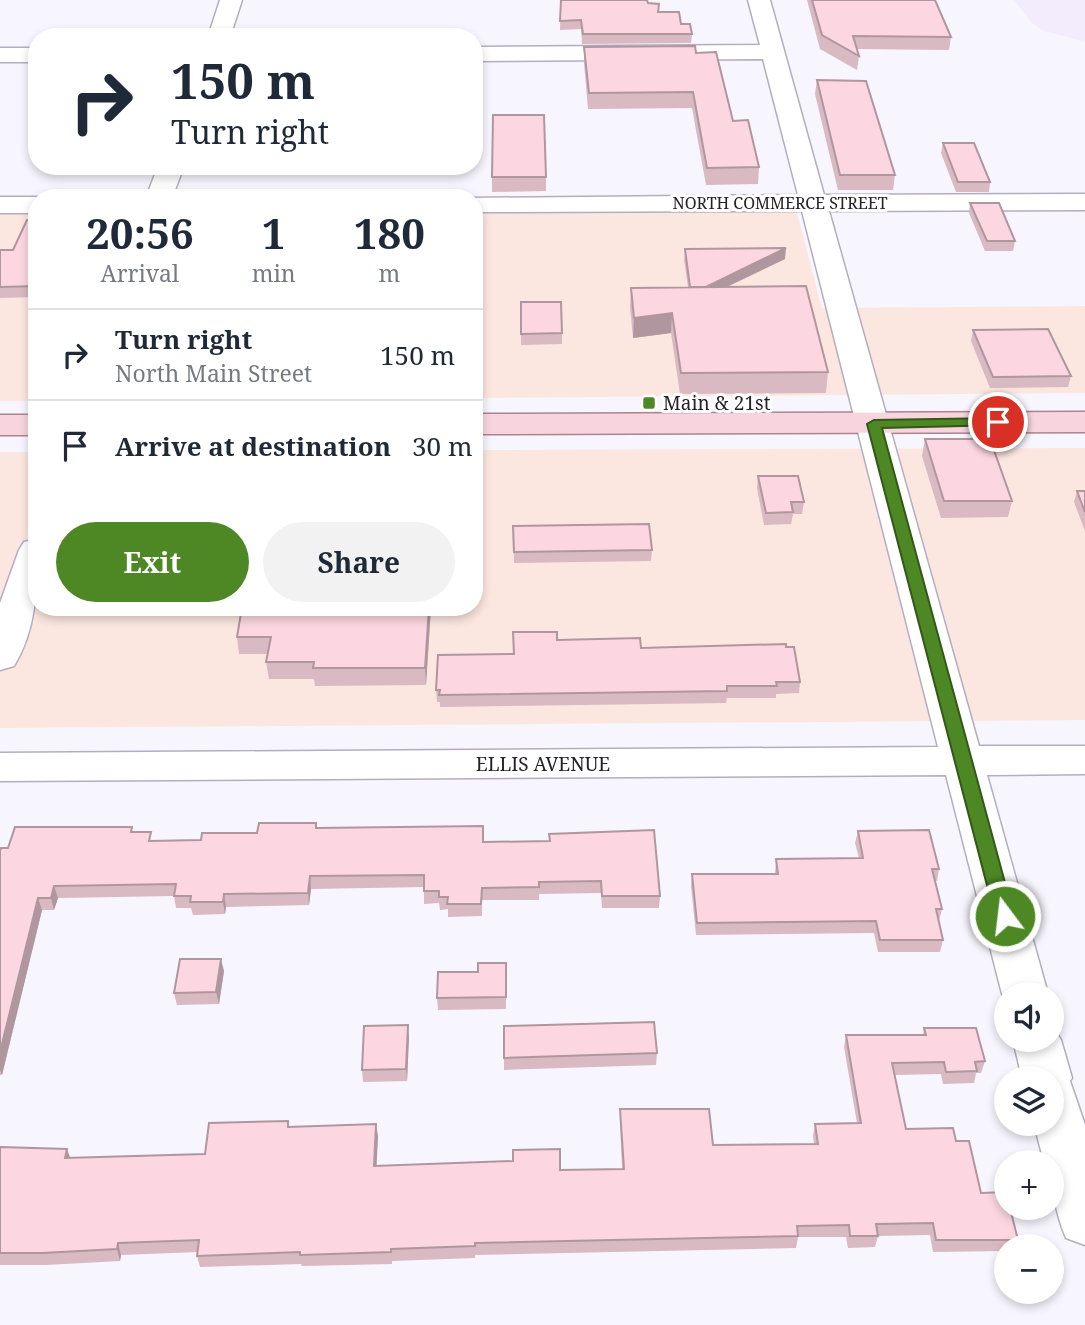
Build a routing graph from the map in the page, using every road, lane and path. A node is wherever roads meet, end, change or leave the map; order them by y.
1 (231, 0) edge
2 (760, 0) edge
3 (222, 28) edge
4 (774, 52) junction
5 (483, 54) edge
6 (0, 55) edge
7 (28, 55) edge
8 (1085, 202) edge
9 (814, 203) junction
10 (483, 204) edge
11 (0, 205) edge
12 (28, 205) edge
13 (1085, 422) edge
14 (483, 424) edge
15 (874, 424) junction
16 (0, 425) edge
17 (28, 425) edge
18 (28, 576) edge
19 (0, 657) edge
20 (1085, 760) edge
21 (964, 761) junction
22 (0, 766) edge
23 (1022, 982) edge
24 (1063, 1136) edge
25 (1085, 1221) edge

1 - 3 street
2 - 4 street
4 - 5 street
4 - 9 street
6 - 7 street
8 - 9 street, NORTH COMMERCE STREET
9 - 10 street, NORTH COMMERCE STREET
9 - 15 street
11 - 12 street
13 - 15 main road
14 - 15 main road
15 - 21 street
16 - 17 main road
18 - 19 street
20 - 21 street, ELLIS AVENUE
21 - 22 street, ELLIS AVENUE
21 - 23 street
24 - 25 street

